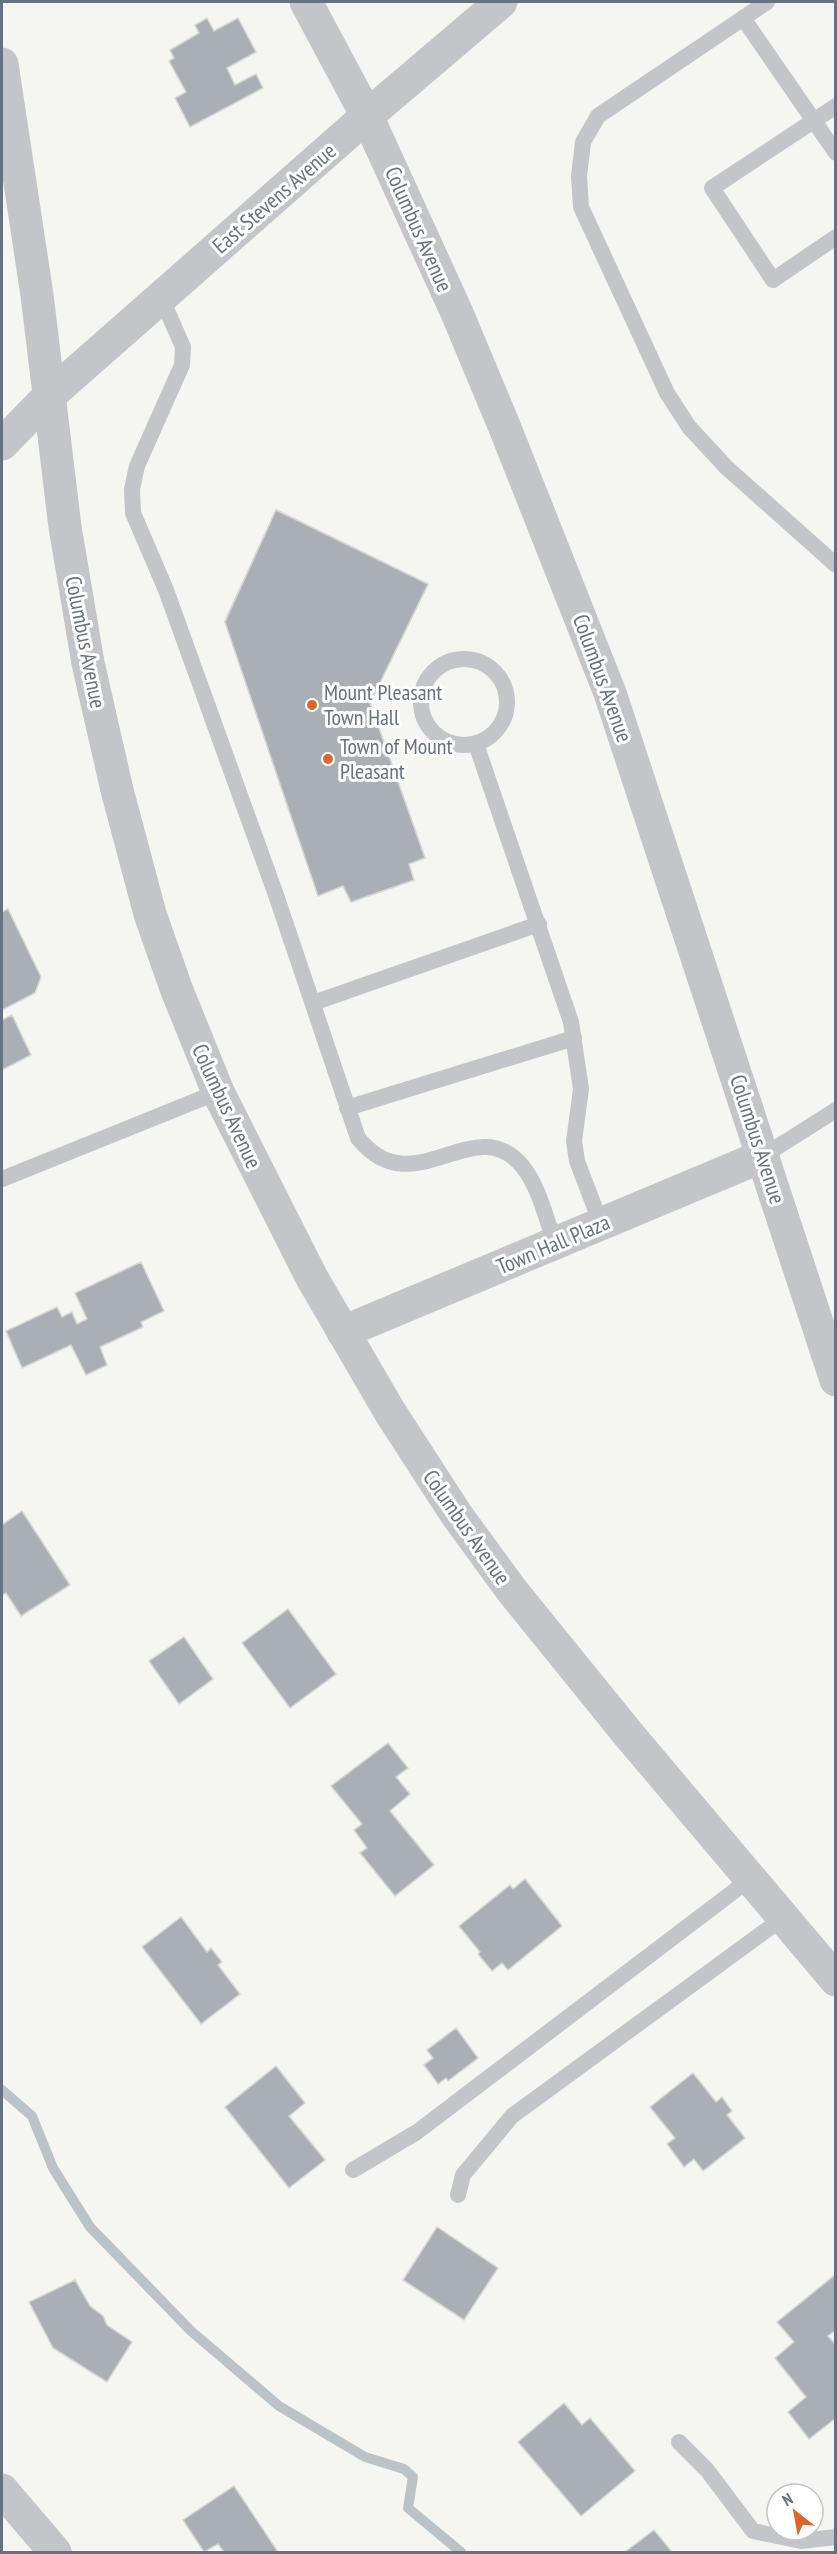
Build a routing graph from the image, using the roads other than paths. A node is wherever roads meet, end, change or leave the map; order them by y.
1 (306, 2) edge
2 (501, 2) edge
3 (767, 2) edge
4 (743, 18) junction
5 (2, 64) edge
6 (836, 106) edge
7 (367, 116) junction
8 (813, 120) junction
9 (836, 153) edge
10 (836, 237) edge
11 (161, 297) junction
12 (49, 396) junction
13 (2, 444) edge
14 (836, 565) edge
15 (476, 744) junction
16 (538, 924) junction
17 (313, 1003) junction
18 (574, 1038) junction
19 (218, 1092) junction
20 (347, 1108) junction
21 (836, 1110) edge
22 (763, 1156) junction
23 (2, 1179) edge
24 (601, 1224) junction
25 (555, 1243) junction
26 (343, 1332) junction
27 (836, 1380) edge
28 (750, 1879) junction
29 (783, 1918) junction
30 (836, 1980) edge
31 (353, 2170) dead end
32 (458, 2195) dead end
33 (679, 2442) dead end
34 (2, 2490) edge
35 (836, 2537) edge
36 (55, 2553) edge

1 - 7 street, Columbus Avenue
2 - 7 street, East Stevens Avenue
3 - 4 lane
4 - 8 lane
4 - 14 lane
5 - 12 street, Columbus Avenue
6 - 8 lane
7 - 11 street, East Stevens Avenue
7 - 22 street, Columbus Avenue
8 - 9 lane
8 - 10 lane
11 - 12 street, East Stevens Avenue
11 - 17 lane
12 - 13 street, East Stevens Avenue
12 - 19 street, Columbus Avenue
15 - 15 lane
15 - 16 lane
16 - 17 lane
16 - 18 lane
17 - 20 lane
18 - 20 lane
18 - 24 lane
19 - 23 lane
19 - 26 street, Columbus Avenue
20 - 25 lane
21 - 22 lane
22 - 24 street, Town Hall Plaza
22 - 27 street, Columbus Avenue
24 - 25 street, Town Hall Plaza
25 - 26 street, Town Hall Plaza
26 - 28 street, Columbus Avenue
28 - 29 street, Columbus Avenue
28 - 31 lane
29 - 30 street, Columbus Avenue
29 - 32 lane
33 - 35 lane
34 - 36 street

